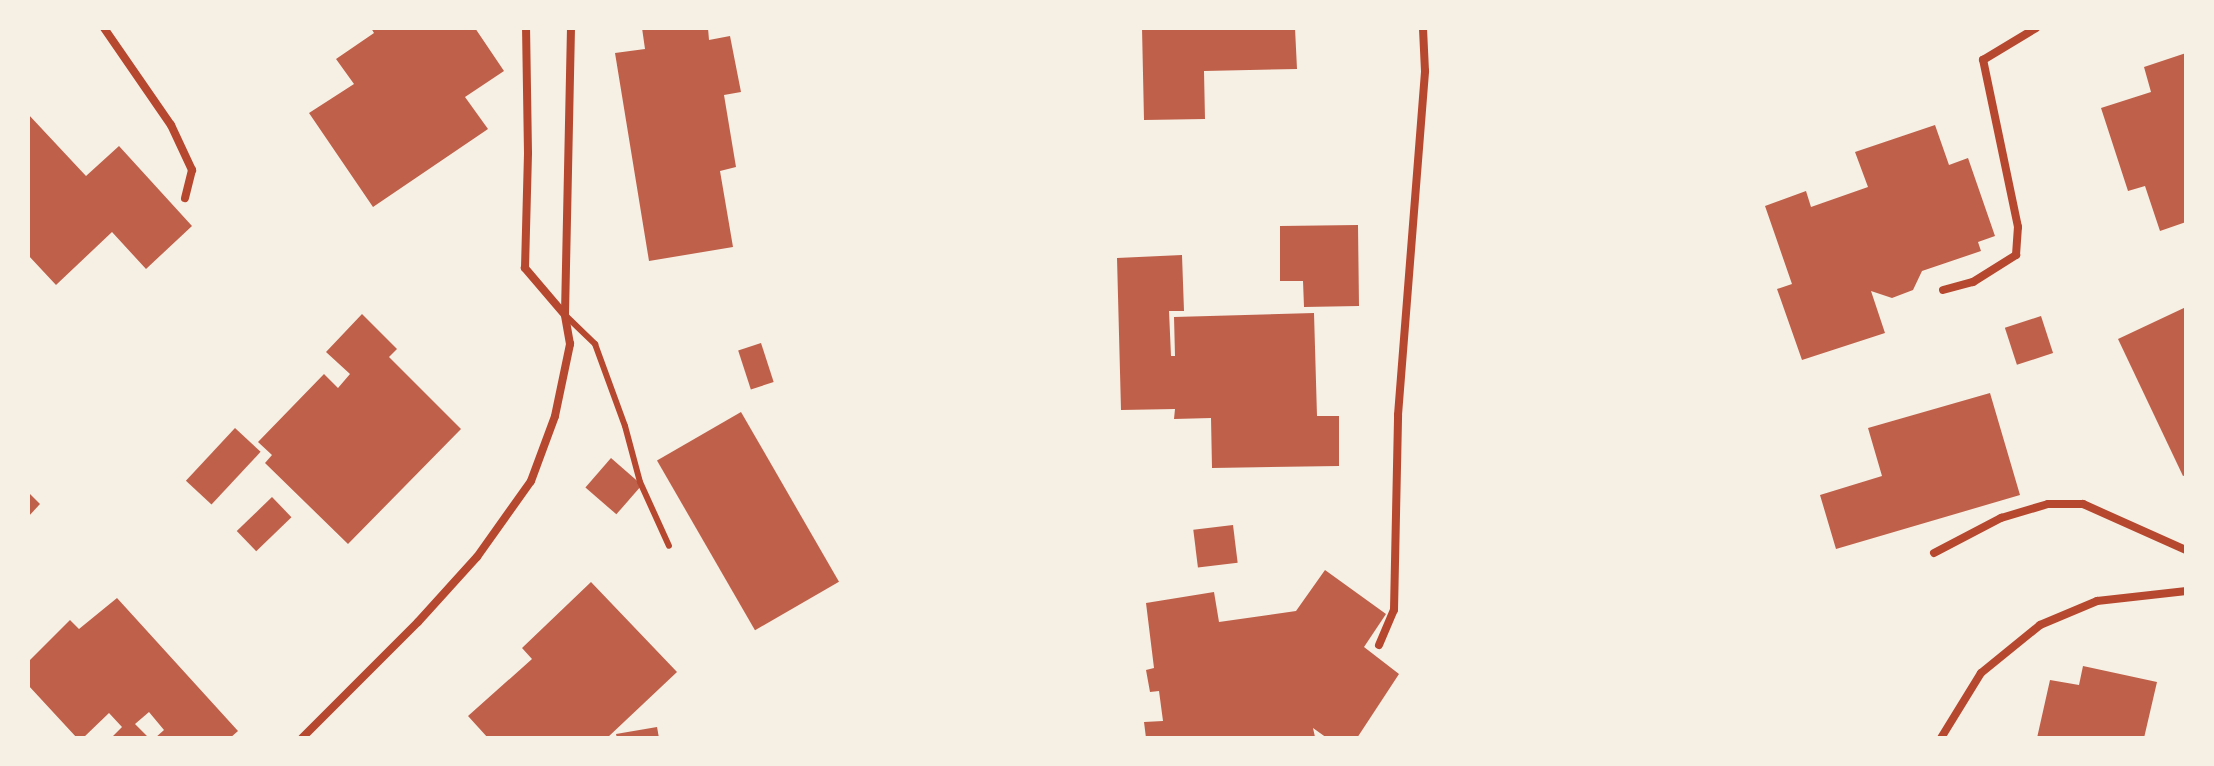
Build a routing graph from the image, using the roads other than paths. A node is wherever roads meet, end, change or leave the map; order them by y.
1 (104, 28) edge
2 (526, 28) edge
3 (571, 28) edge
4 (1423, 28) edge
5 (2036, 28) edge
6 (185, 198) dead end
7 (1943, 290) dead end
8 (565, 315) junction
9 (669, 546) dead end
10 (2186, 550) edge
11 (1934, 553) dead end
12 (2186, 591) edge
13 (1379, 645) dead end
14 (302, 738) edge
15 (1941, 738) edge

1 - 6 street
2 - 8 street
3 - 8 street
4 - 13 street
5 - 7 street
8 - 9 lane
8 - 14 street
10 - 11 street
12 - 15 street

